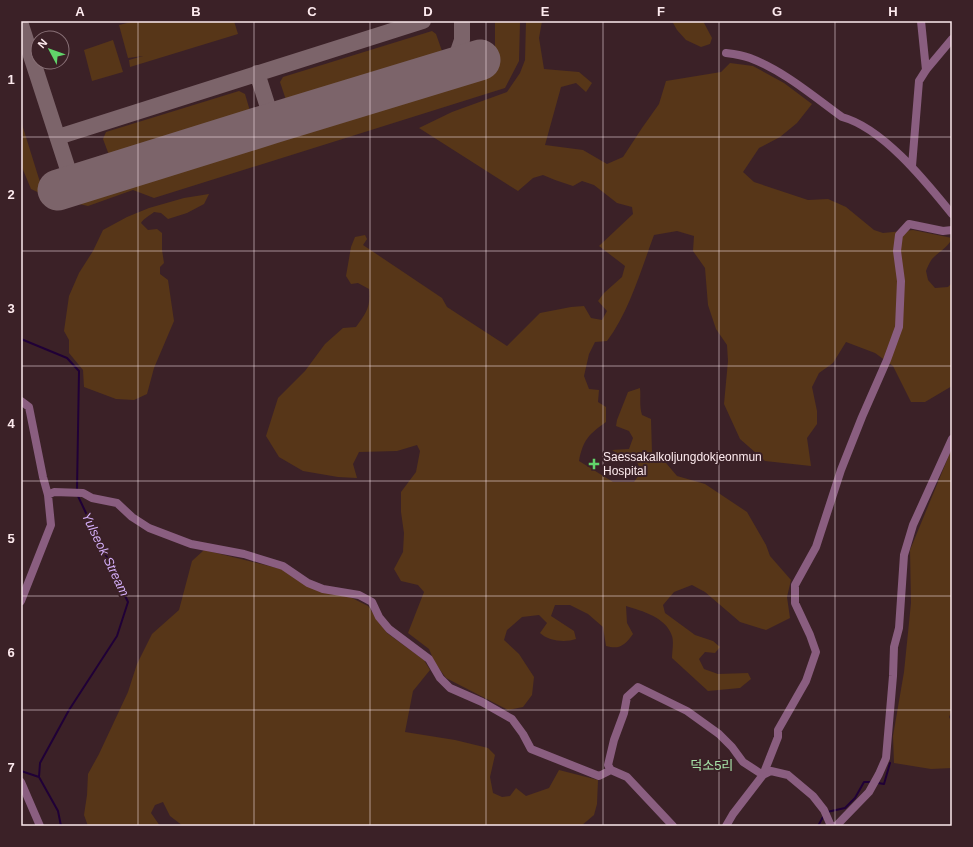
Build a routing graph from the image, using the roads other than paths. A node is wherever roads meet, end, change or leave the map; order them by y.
1 (922, 21) edge
2 (952, 39) edge
3 (726, 53) dead end
4 (926, 70) junction
5 (912, 166) junction
6 (952, 214) edge
7 (952, 230) edge
8 (21, 401) edge
9 (952, 439) edge
10 (48, 495) junction
11 (21, 601) edge
12 (611, 770) junction
13 (764, 775) junction
14 (21, 782) edge
15 (40, 826) edge
16 (673, 826) edge
17 (726, 826) edge
18 (830, 826) edge
19 (836, 826) edge

1 - 4 street
2 - 4 street
3 - 5 street
4 - 5 street
5 - 6 street
7 - 13 street
8 - 10 street
9 - 19 street
10 - 11 street
10 - 12 street
12 - 13 street
12 - 16 street
13 - 17 street
13 - 18 street
14 - 15 street

